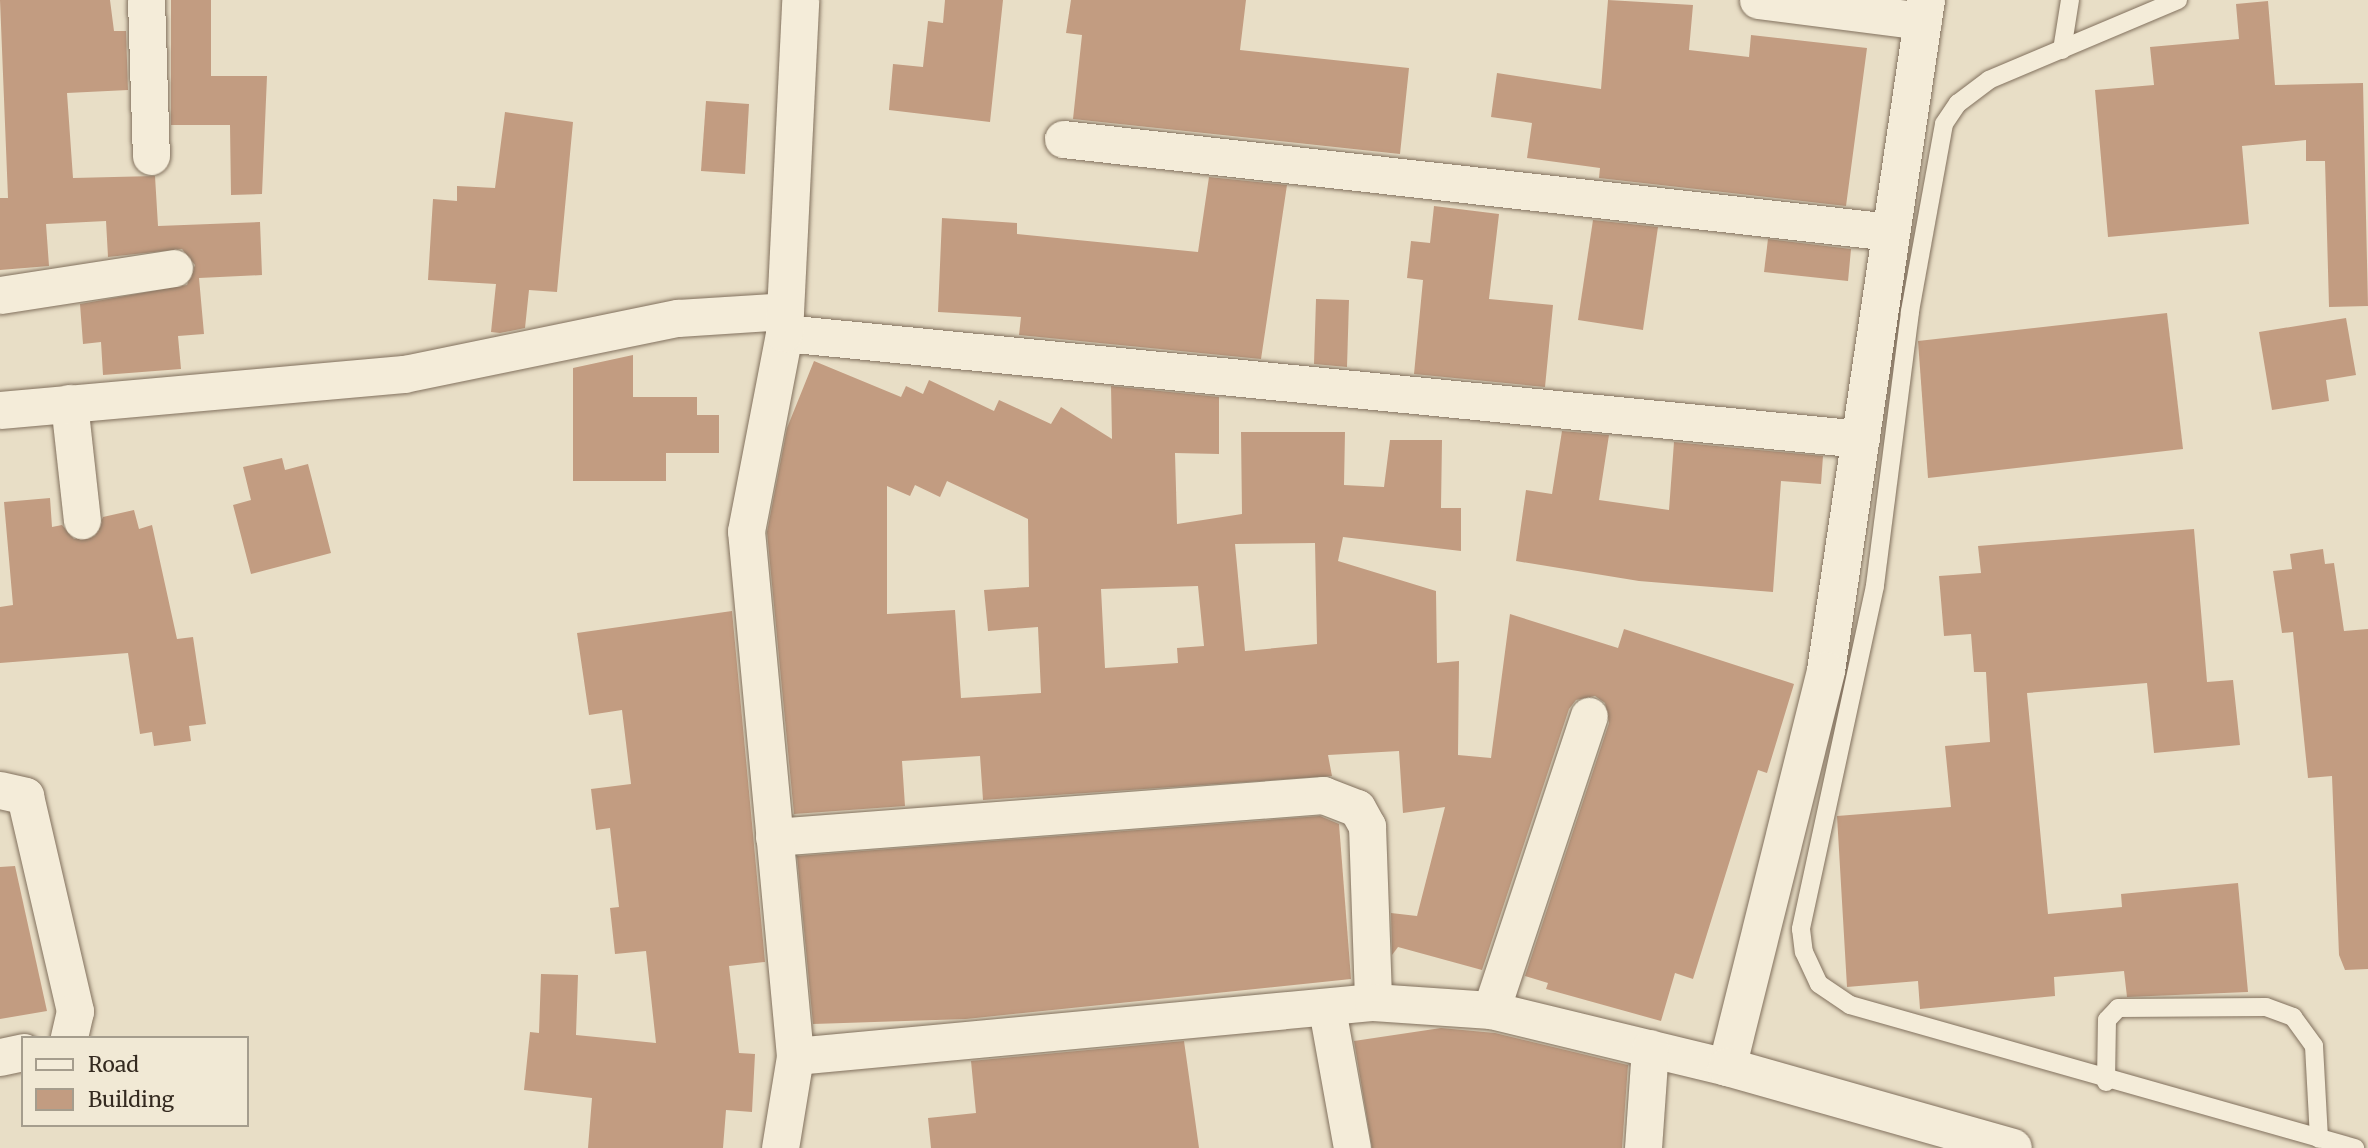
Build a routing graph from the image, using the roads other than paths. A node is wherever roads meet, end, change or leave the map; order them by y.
1 (146, 0) edge
2 (800, 0) edge
3 (1758, 0) edge
4 (2070, 0) edge
5 (2178, 0) edge
6 (1925, 10) edge
7 (2062, 50) junction
8 (1063, 139) dead end
9 (151, 156) dead end
10 (1891, 232) junction
11 (174, 268) dead end
12 (0, 295) edge
13 (784, 322) junction
14 (69, 403) junction
15 (0, 410) edge
16 (1861, 439) junction
17 (82, 520) dead end
18 (1589, 716) dead end
19 (0, 790) edge
20 (774, 837) junction
21 (1373, 1002) junction
22 (1327, 1009) junction
23 (1491, 1010) junction
24 (69, 1036) edge
25 (1650, 1048) junction
26 (21, 1052) edge
27 (795, 1056) junction
28 (0, 1057) edge
29 (1727, 1067) junction
30 (2106, 1083) junction
31 (2319, 1139) junction
32 (780, 1148) edge
33 (1352, 1148) edge
34 (1643, 1148) edge
35 (2013, 1148) edge
36 (2355, 1148) edge

1 - 9 street
2 - 13 street
3 - 6 street
4 - 7 lane
5 - 7 lane
6 - 10 street
7 - 30 lane
8 - 10 street
10 - 16 street
11 - 12 street
13 - 14 street
13 - 16 street
13 - 20 street
14 - 15 street
14 - 17 street
16 - 29 street
18 - 23 street
19 - 24 street
20 - 21 street
20 - 27 street
21 - 22 street
21 - 23 street
22 - 27 street
22 - 33 street
23 - 25 street
25 - 29 street
25 - 34 street
26 - 28 street
27 - 32 street
29 - 35 street
30 - 31 lane
30 - 31 lane
31 - 36 lane

